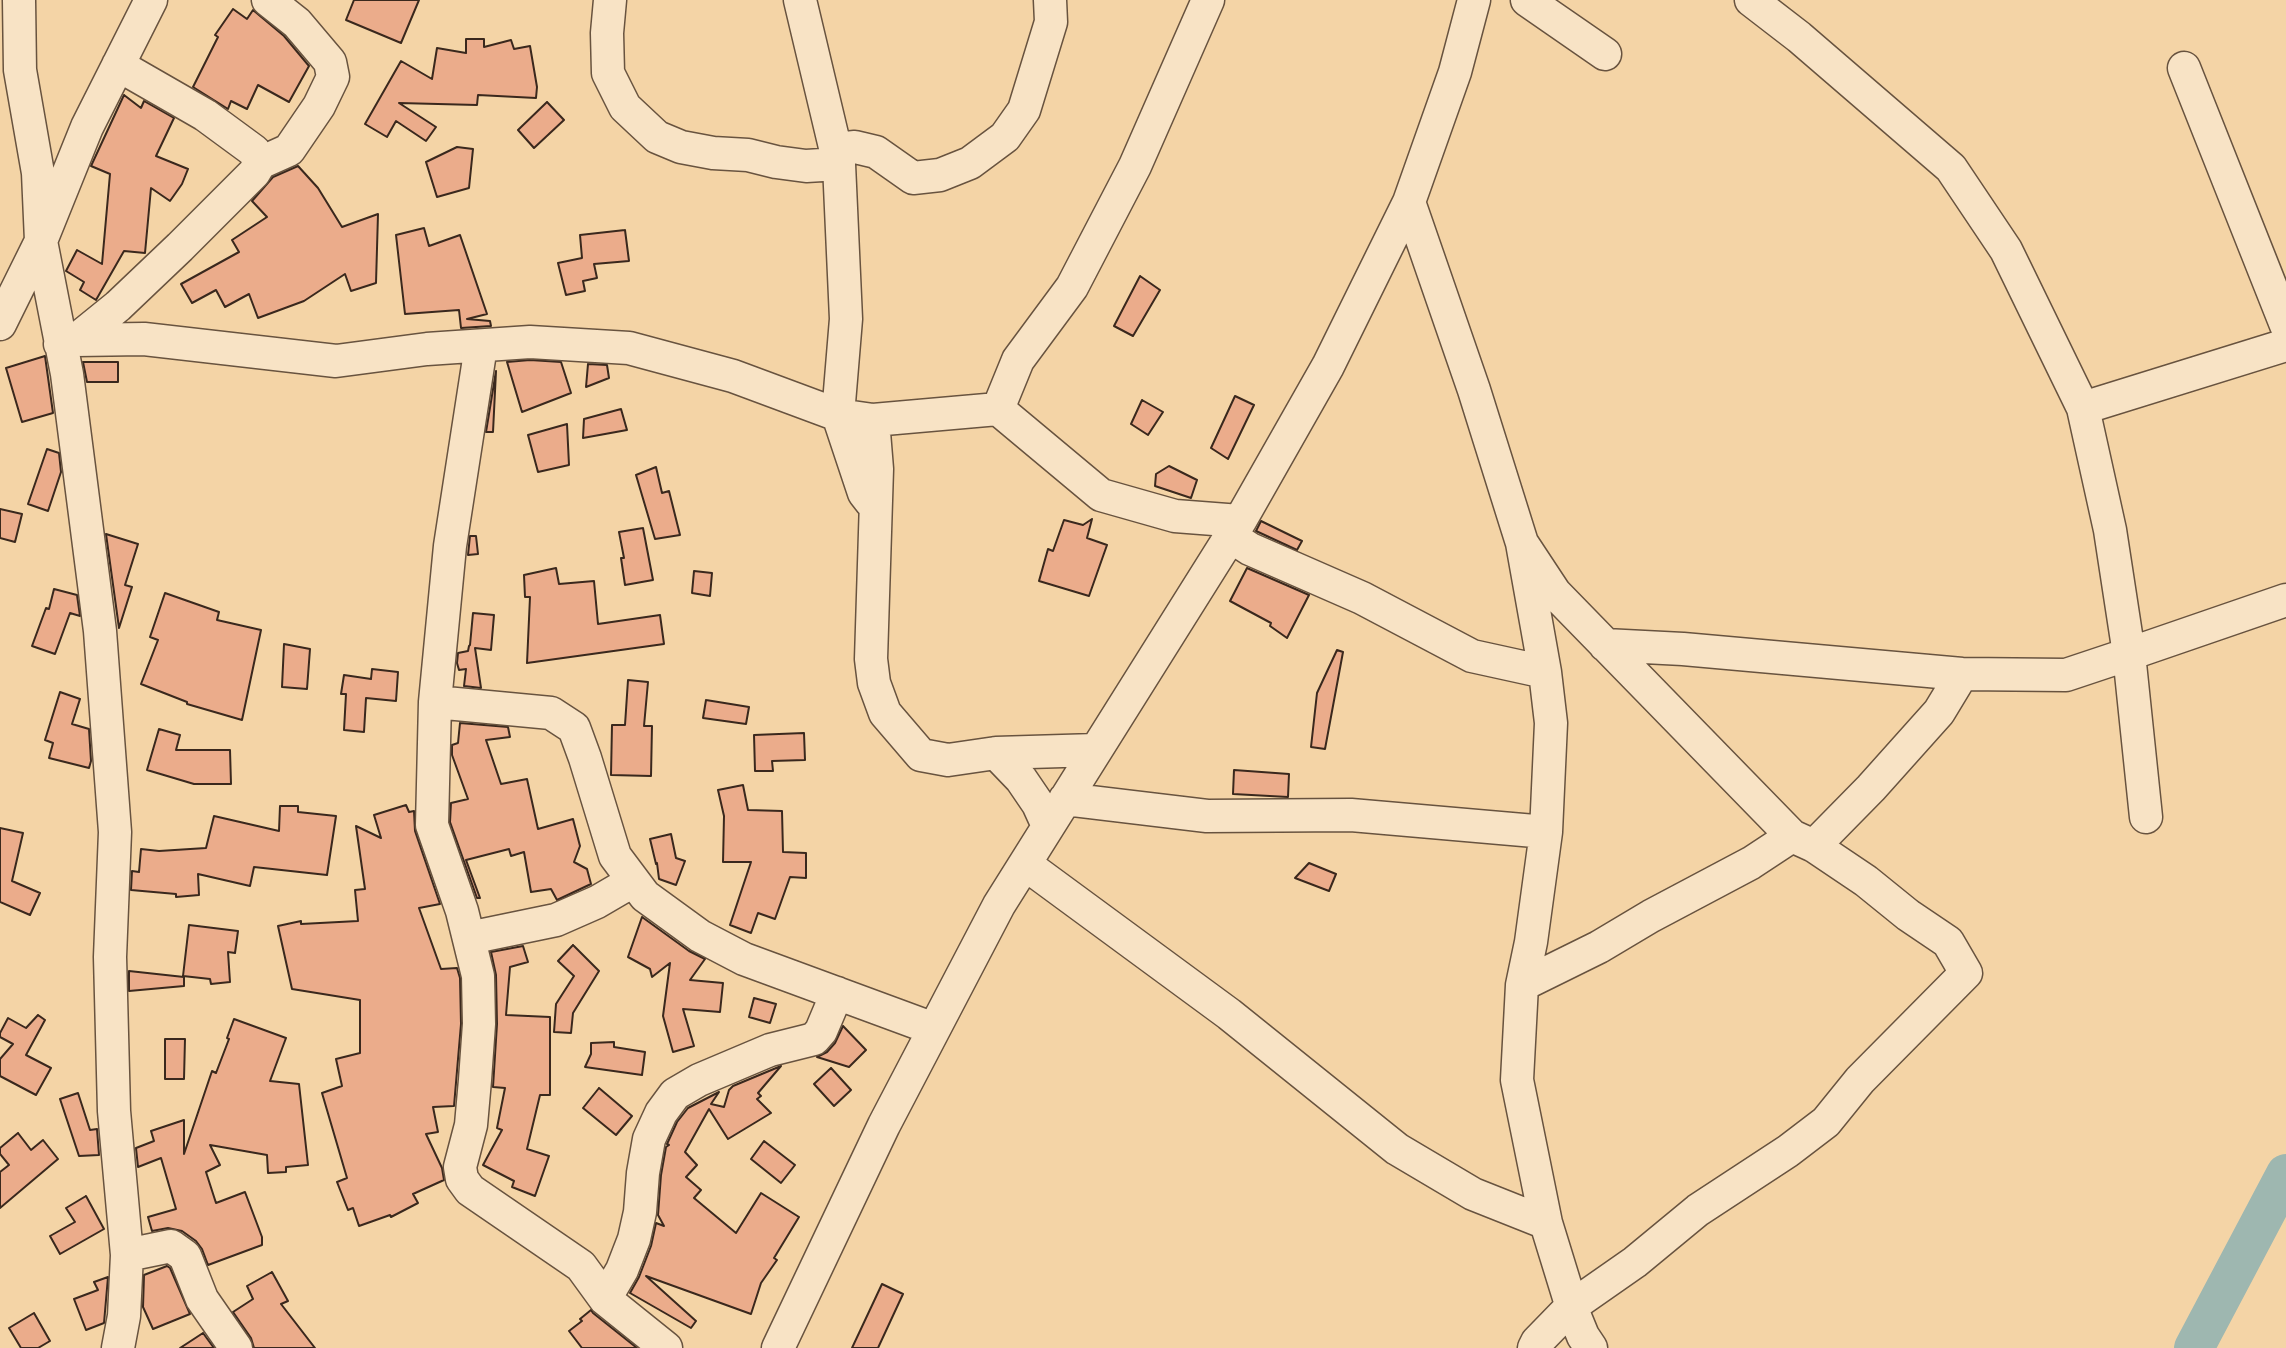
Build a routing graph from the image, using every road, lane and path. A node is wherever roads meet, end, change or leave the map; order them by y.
1 (19, 0) edge
2 (151, 0) edge
3 (268, 0) edge
4 (610, 0) edge
5 (800, 0) edge
6 (1050, 0) edge
7 (1208, 0) edge
8 (1474, 0) edge
9 (1527, 0) edge
10 (1751, 0) edge
11 (1605, 54) dead end
12 (118, 65) junction
13 (2184, 68) dead end
14 (837, 157) junction
15 (260, 163) junction
16 (1409, 202) junction
17 (41, 241) junction
18 (0, 324) edge
19 (2286, 325) edge
20 (68, 342) junction
21 (2286, 345) edge
22 (481, 346) junction
23 (2083, 408) junction
24 (998, 410) junction
25 (838, 415) junction
26 (873, 420) junction
27 (876, 509) junction
28 (1235, 528) junction
29 (1522, 543) junction
30 (2286, 600) edge
31 (1605, 645) junction
32 (2129, 654) junction
33 (1545, 672) junction
34 (1962, 674) junction
35 (435, 702) junction
36 (1096, 750) junction
37 (996, 753) junction
38 (1065, 799) junction
39 (2146, 817) dead end
40 (1048, 826) junction
41 (1546, 832) junction
42 (1803, 841) junction
43 (1025, 864) junction
44 (633, 881) junction
45 (469, 938) junction
46 (1522, 985) junction
47 (837, 993) junction
48 (934, 1028) junction
49 (1546, 1223) junction
50 (127, 1255) junction
51 (605, 1299) junction
52 (1572, 1306) junction
53 (772, 1347) edge
54 (118, 1348) edge
55 (236, 1348) edge
56 (666, 1348) edge
57 (1534, 1348) edge
58 (1591, 1348) edge

1 - 17 street
2 - 12 street
3 - 15 street
4 - 14 street
5 - 14 street
6 - 14 street
7 - 24 street
8 - 16 street
9 - 11 street
10 - 23 street
12 - 15 street
12 - 17 street
13 - 19 street
14 - 25 street
15 - 20 street
16 - 28 street
16 - 29 street
17 - 18 street
17 - 20 street
20 - 22 street
20 - 50 street
21 - 23 street
22 - 25 street
22 - 35 street
23 - 32 street
24 - 26 street
24 - 28 street
25 - 26 street
25 - 27 street
26 - 27 street
27 - 37 street
28 - 33 street
28 - 36 street
29 - 31 street
29 - 33 street
30 - 32 street
31 - 34 street
31 - 42 street
32 - 34 street
32 - 39 street
33 - 41 street
34 - 42 street
35 - 44 street
35 - 45 street
36 - 37 street
36 - 38 street
37 - 40 street
38 - 40 street
38 - 41 street
40 - 43 street
41 - 46 street
42 - 46 street
42 - 52 street
43 - 48 street
43 - 49 street
44 - 45 street
44 - 47 street
45 - 51 street
46 - 49 street
47 - 48 street
47 - 51 street
48 - 53 street
49 - 52 street
50 - 54 street
50 - 55 street
51 - 56 street
52 - 57 street
52 - 58 street

